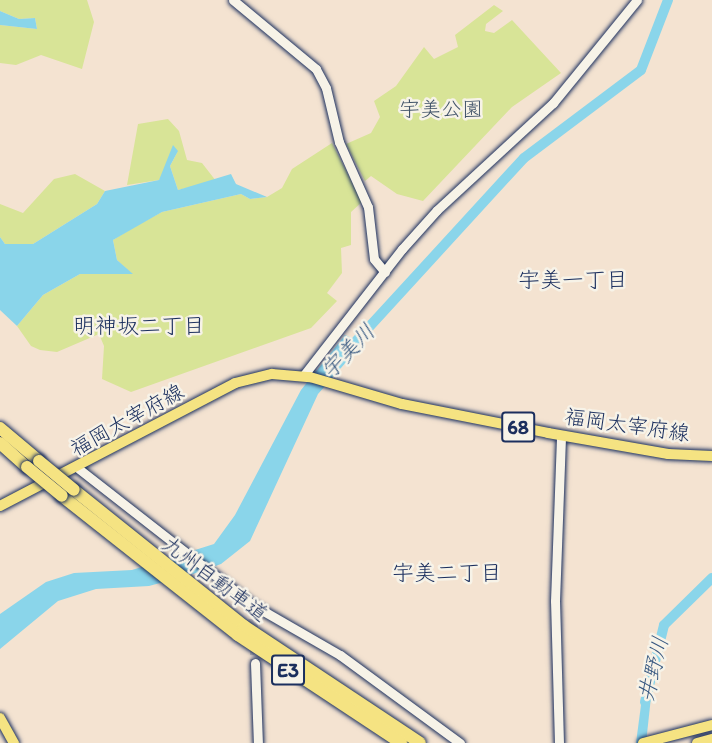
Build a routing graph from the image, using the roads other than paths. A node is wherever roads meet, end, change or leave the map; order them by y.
1 (233, 0) edge
2 (637, 0) edge
3 (385, 272) junction
4 (306, 377) junction
5 (0, 428) edge
6 (561, 436) junction
7 (4, 447) edge
8 (712, 456) edge
9 (33, 464) junction
10 (79, 469) junction
11 (0, 506) edge
12 (253, 605) junction
13 (253, 618) tunnel mouth
14 (255, 663) tunnel mouth
15 (0, 718) edge
16 (712, 725) edge
17 (712, 739) edge
18 (408, 742) edge
19 (14, 743) edge
20 (258, 743) edge
21 (460, 743) edge
22 (558, 743) edge
23 (643, 743) edge
24 (697, 743) edge

1 - 3 street
2 - 3 street
3 - 4 street
4 - 6 main road, 福岡太宰府線 / 68
4 - 10 main road, 福岡太宰府線 / 68
5 - 9 highway, 九州自動車道 / E3
6 - 8 main road, 福岡太宰府線 / 68
6 - 22 street
7 - 9 highway, 九州自動車道 / E3
9 - 18 highway, 九州自動車道 / E3, bridge
9 - 18 highway, 九州自動車道 / E3, bridge
10 - 11 main road, 福岡太宰府線 / 68
10 - 12 street
12 - 13 street
12 - 21 street
14 - 20 street
15 - 19 main road
16 - 23 main road
17 - 24 main road

